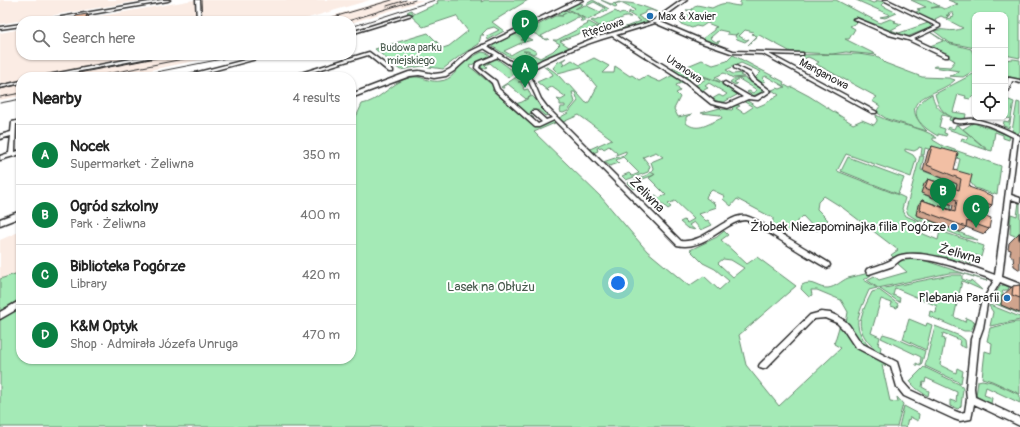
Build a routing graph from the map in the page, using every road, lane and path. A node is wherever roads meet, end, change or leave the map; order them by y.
1 (168, 0) edge
2 (198, 0) edge
3 (580, 0) edge
4 (685, 0) edge
5 (885, 0) edge
6 (410, 15) dead end
7 (74, 16) edge
8 (199, 16) edge
9 (856, 19) dead end
10 (655, 21) junction
11 (16, 26) edge
12 (0, 28) edge
13 (356, 31) edge
14 (612, 34) junction
15 (910, 39) junction
16 (484, 46) junction
17 (764, 54) junction
18 (801, 54) dead end
19 (498, 55) junction
20 (946, 56) dead end
21 (356, 57) edge
22 (132, 60) edge
23 (250, 60) edge
24 (346, 60) edge
25 (736, 67) dead end
26 (391, 71) dead end
27 (525, 71) junction
28 (69, 72) edge
29 (204, 72) edge
30 (306, 72) edge
31 (1020, 82) edge
32 (16, 83) edge
33 (725, 83) dead end
34 (1008, 86) edge
35 (0, 87) edge
36 (356, 94) edge
37 (747, 97) junction
38 (534, 112) dead end
39 (874, 112) dead end
40 (555, 118) junction
41 (955, 121) dead end
42 (545, 122) junction
43 (16, 123) edge
44 (13, 133) junction
45 (0, 137) edge
46 (1018, 137) edge
47 (16, 153) edge
48 (12, 154) junction
49 (0, 158) edge
50 (1008, 196) junction
51 (1020, 200) edge
52 (16, 213) edge
53 (16, 214) edge
54 (0, 216) edge
55 (0, 222) edge
56 (827, 265) dead end
57 (869, 271) dead end
58 (998, 279) junction
59 (1020, 287) edge
60 (16, 306) edge
61 (0, 316) edge
62 (763, 366) dead end
63 (971, 399) junction
64 (1020, 422) edge

1 - 7 street
2 - 8 street
3 - 16 street
4 - 10 street, Rtęciowa
5 - 15 street
6 - 13 street
9 - 15 street
10 - 14 street, Rtęciowa
10 - 17 street, Manganowa
11 - 12 street
14 - 27 street, Rtęciowa
14 - 37 street, Uranowa
15 - 20 street
16 - 19 street, Żeliwna
16 - 36 street
17 - 18 street, Manganowa
17 - 39 street, Manganowa
19 - 27 street, Żeliwna
19 - 42 street
21 - 26 street
22 - 28 street
23 - 29 street
24 - 30 street
25 - 37 street, Uranowa
27 - 40 street, Żeliwna
31 - 34 street
32 - 35 street
33 - 37 street
38 - 42 street
40 - 42 street
40 - 56 street, Żeliwna
41 - 46 street
43 - 44 street
44 - 45 street
44 - 48 street
46 - 50 street
47 - 48 street
48 - 49 street
50 - 51 street
50 - 58 street
52 - 54 street
53 - 55 street
57 - 58 street, Żeliwna
58 - 59 street, Żeliwna
58 - 63 street
60 - 61 street
62 - 63 street
63 - 64 street

